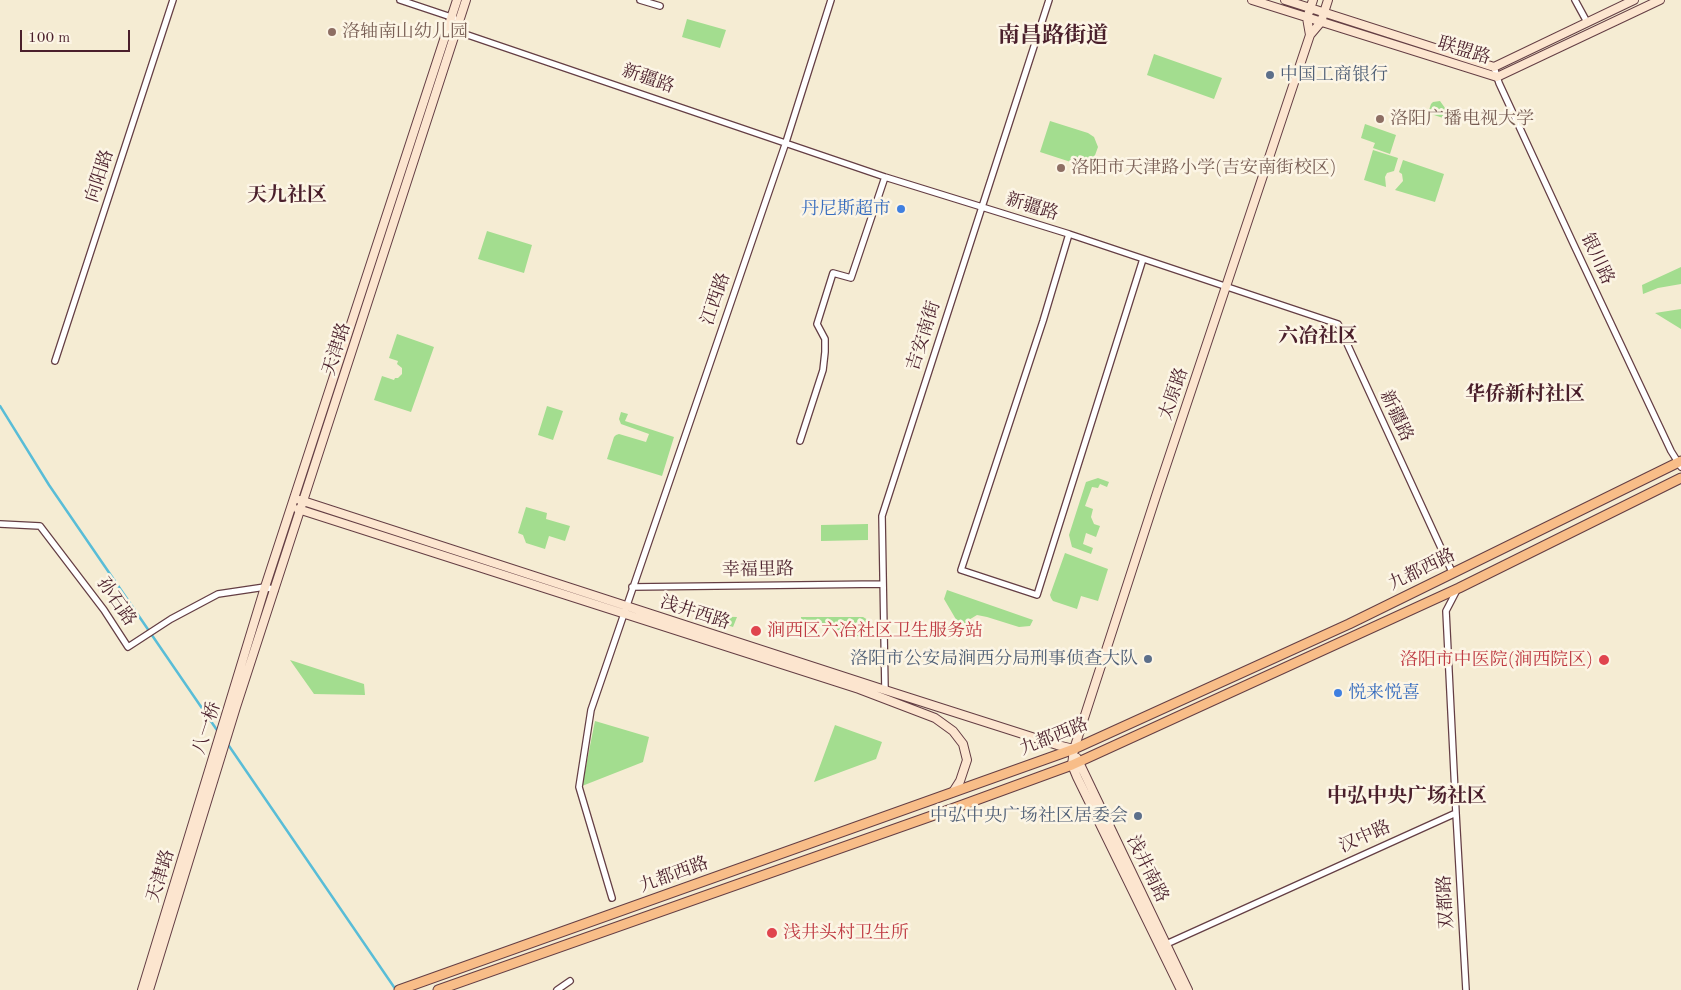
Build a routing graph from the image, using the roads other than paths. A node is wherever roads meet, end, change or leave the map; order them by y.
1 (173, 0) edge
2 (400, 0) edge
3 (457, 0) edge
4 (466, 0) edge
5 (640, 0) edge
6 (832, 0) edge
7 (1049, 0) edge
8 (1252, 0) edge
9 (1285, 0) edge
10 (1328, 0) edge
11 (1575, 0) edge
12 (1634, 0) edge
13 (1660, 0) edge
14 (1311, 4) edge
15 (660, 6) dead end
16 (1324, 12) junction
17 (451, 17) junction
18 (1307, 18) junction
19 (460, 20) junction
20 (1321, 22) junction
21 (1587, 22) junction
22 (456, 30) junction
23 (1310, 35) junction
24 (1494, 67) junction
25 (1497, 77) junction
26 (786, 142) junction
27 (885, 177) junction
28 (981, 207) junction
29 (1069, 234) junction
30 (1143, 259) junction
31 (1227, 286) junction
32 (55, 361) dead end
33 (800, 441) dead end
34 (1680, 463) edge
35 (1681, 472) edge
36 (1681, 478) edge
37 (294, 499) junction
38 (303, 506) junction
39 (292, 507) junction
40 (0, 524) edge
41 (1453, 574) junction
42 (883, 584) junction
43 (632, 587) junction
44 (265, 588) junction
45 (1458, 588) junction
46 (275, 590) junction
47 (625, 610) junction
48 (885, 690) junction
49 (234, 694) joint
50 (236, 707) joint
51 (1074, 749) junction
52 (1075, 763) junction
53 (209, 772) joint
54 (213, 781) joint
55 (952, 793) junction
56 (1456, 813) junction
57 (612, 898) dead end
58 (1163, 945) junction
59 (570, 981) dead end
60 (142, 990) edge
61 (149, 990) edge
62 (399, 990) edge
63 (438, 990) edge
64 (557, 990) edge
65 (1181, 990) edge
66 (1188, 990) edge
67 (1466, 990) edge

1 - 32 street, 向阳路
2 - 17 street
3 - 17 main road, 天津路
4 - 19 main road, 天津路
5 - 15 street
6 - 26 street, 江西路
7 - 28 street, 吉安南街
8 - 18 main road, 联盟路
9 - 14 main road, 联盟路
10 - 16 main road, 太原路
11 - 21 street
12 - 21 main road, 联盟路
13 - 25 main road, 联盟路
14 - 16 main road, 联盟路
14 - 18 main road, 太原路
16 - 20 main road, 太原路
16 - 24 main road, 联盟路
17 - 19 street
17 - 37 main road, 天津路
18 - 20 main road, 联盟路
18 - 23 main road, 太原路
19 - 22 main road, 天津路
20 - 23 main road, 太原路
20 - 25 main road, 联盟路
21 - 24 main road, 联盟路
22 - 26 street, 新疆路
22 - 38 main road, 天津路
23 - 31 main road, 太原路
24 - 25 street, 银川路
25 - 34 street, 银川路
26 - 27 street, 新疆路
26 - 43 street, 江西路
27 - 28 street, 新疆路
27 - 33 street
28 - 29 street, 新疆路
28 - 42 street, 吉安南街
29 - 30 street, 新疆路
29 - 30 street
30 - 31 street, 新疆路
31 - 41 street, 新疆路
31 - 51 main road, 太原路
34 - 35 street, 银川路
34 - 41 main road, 九都西路
36 - 45 main road, 九都西路
37 - 38 main road, 浅井西路
37 - 39 main road, 天津路
38 - 39 main road, 浅井西路
38 - 46 main road, 天津路
38 - 47 main road, 浅井西路
39 - 44 main road, 天津路
40 - 44 street, 孙石路
41 - 51 main road, 九都西路
42 - 43 street, 幸福里路
42 - 48 street, 吉安南街
43 - 47 street, 江西路
44 - 46 street, 孙石路
44 - 49 main road, 天津路
45 - 52 main road, 九都西路
45 - 56 street
46 - 50 main road, 天津路
47 - 48 main road, 浅井西路
47 - 55 main road, 浅井西路
47 - 57 street, 江西路
48 - 51 main road, 浅井西路
49 - 53 main road, 八一桥
50 - 54 main road, 八一桥
51 - 52 main road, 太原路
51 - 55 main road, 九都西路
52 - 58 main road, 浅井南路
52 - 63 main road, 九都西路
53 - 60 main road, 天津路
54 - 61 main road, 天津路
55 - 62 main road, 九都西路
56 - 58 street, 汉中路
56 - 67 street, 双都路
58 - 65 main road, 浅井南路
58 - 66 main road, 浅井南路
59 - 64 street

